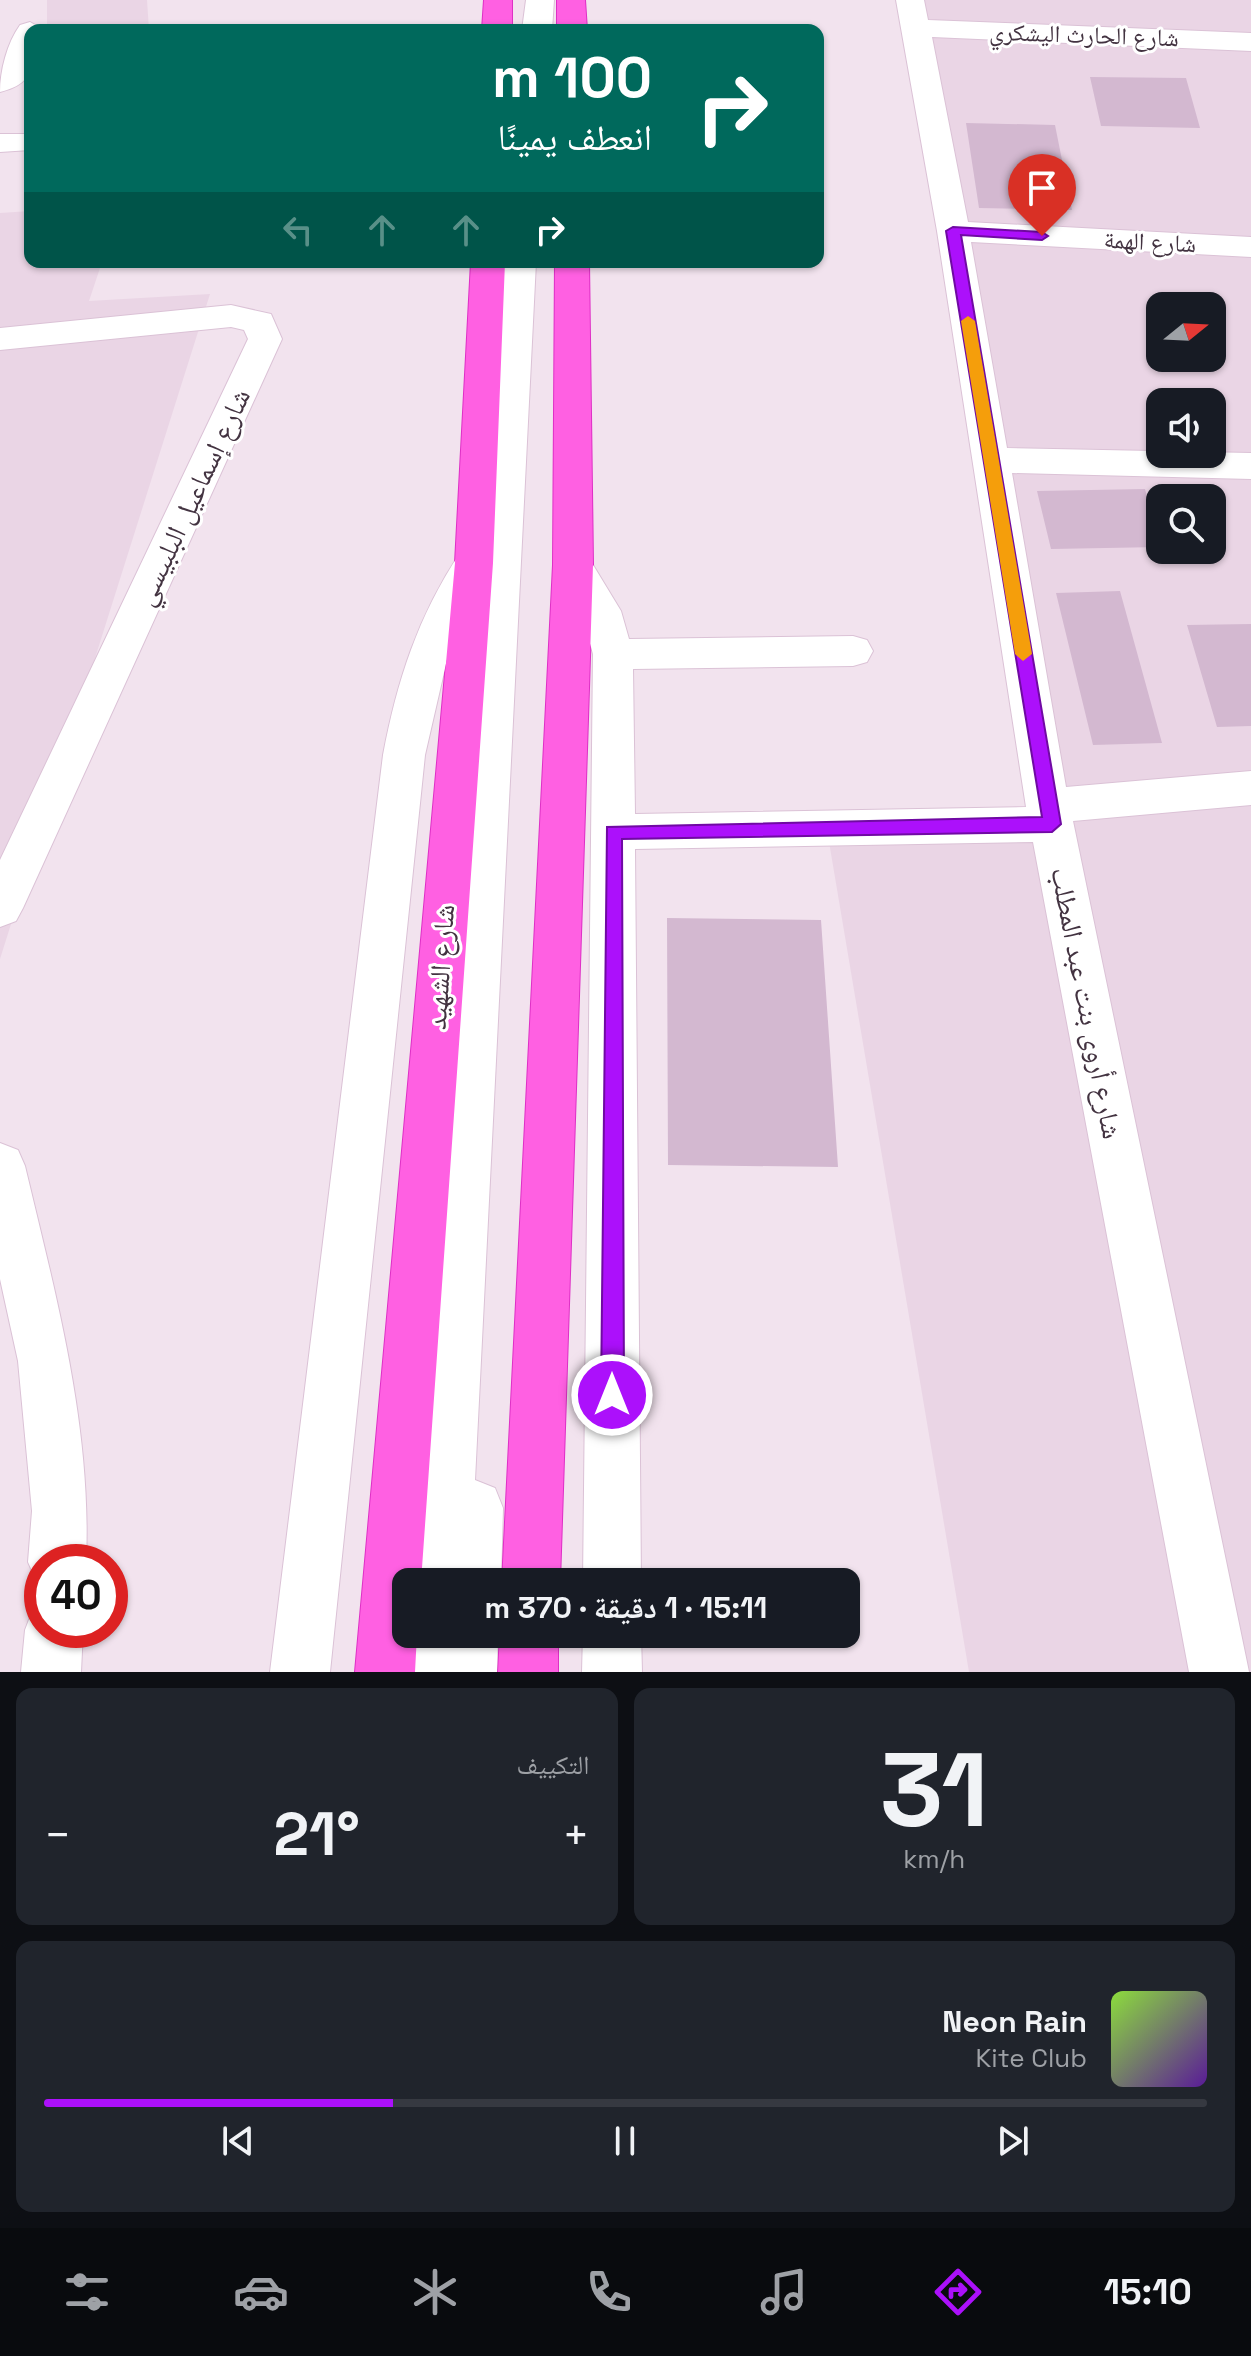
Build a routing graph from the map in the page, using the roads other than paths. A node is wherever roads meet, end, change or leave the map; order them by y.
1 (40, 0) edge
2 (498, 0) edge
3 (540, 0) edge
4 (553, 0) edge
5 (571, 0) edge
6 (914, 14) edge
7 (32, 24) edge
8 (497, 24) edge
9 (538, 24) edge
10 (551, 24) edge
11 (572, 24) edge
12 (1251, 42) edge
13 (24, 48) edge
14 (0, 83) edge
15 (953, 231) junction
16 (1251, 247) edge
17 (488, 268) edge
18 (519, 268) edge
19 (536, 268) edge
20 (572, 268) edge
21 (0, 339) edge
22 (991, 460) junction
23 (1251, 466) edge
24 (474, 563) junction
25 (573, 565) junction
26 (853, 651) dead end
27 (613, 654) junction
28 (1251, 788) edge
29 (1050, 815) junction
30 (613, 832) junction
31 (0, 908) edge
32 (0, 1166) edge
33 (58, 1544) edge
34 (442, 1568) edge
35 (473, 1568) edge
36 (532, 1568) edge
37 (612, 1568) edge
38 (53, 1648) edge
39 (437, 1648) edge
40 (468, 1648) edge
41 (529, 1648) edge
42 (612, 1648) edge
43 (51, 1672) edge
44 (300, 1672) edge
45 (385, 1672) edge
46 (435, 1672) edge
47 (467, 1672) edge
48 (528, 1672) edge
49 (612, 1672) edge
50 (1219, 1672) edge

1 - 7 street
2 - 8 highway
3 - 9 street
4 - 10 street
5 - 11 highway
6 - 12 street, شارع الحارث اليشكري
6 - 15 street, شارع أروى بنت عبد المطلب
13 - 14 street
15 - 16 street, شارع الهمة
15 - 22 street, شارع أروى بنت عبد المطلب
17 - 24 highway, شارع الشهيد
18 - 34 street
19 - 35 street
20 - 25 highway
21 - 31 street, شارع إسماعيل البلبيسي
22 - 23 street
22 - 29 street, شارع أروى بنت عبد المطلب
24 - 44 street
24 - 45 highway, شارع الشهيد
25 - 27 street
25 - 36 highway
26 - 27 street
27 - 30 street
28 - 29 street
29 - 30 street
29 - 50 street, شارع أروى بنت عبد المطلب
30 - 37 street
32 - 33 street
38 - 43 street
39 - 46 street
40 - 47 street
41 - 48 highway
42 - 49 street

